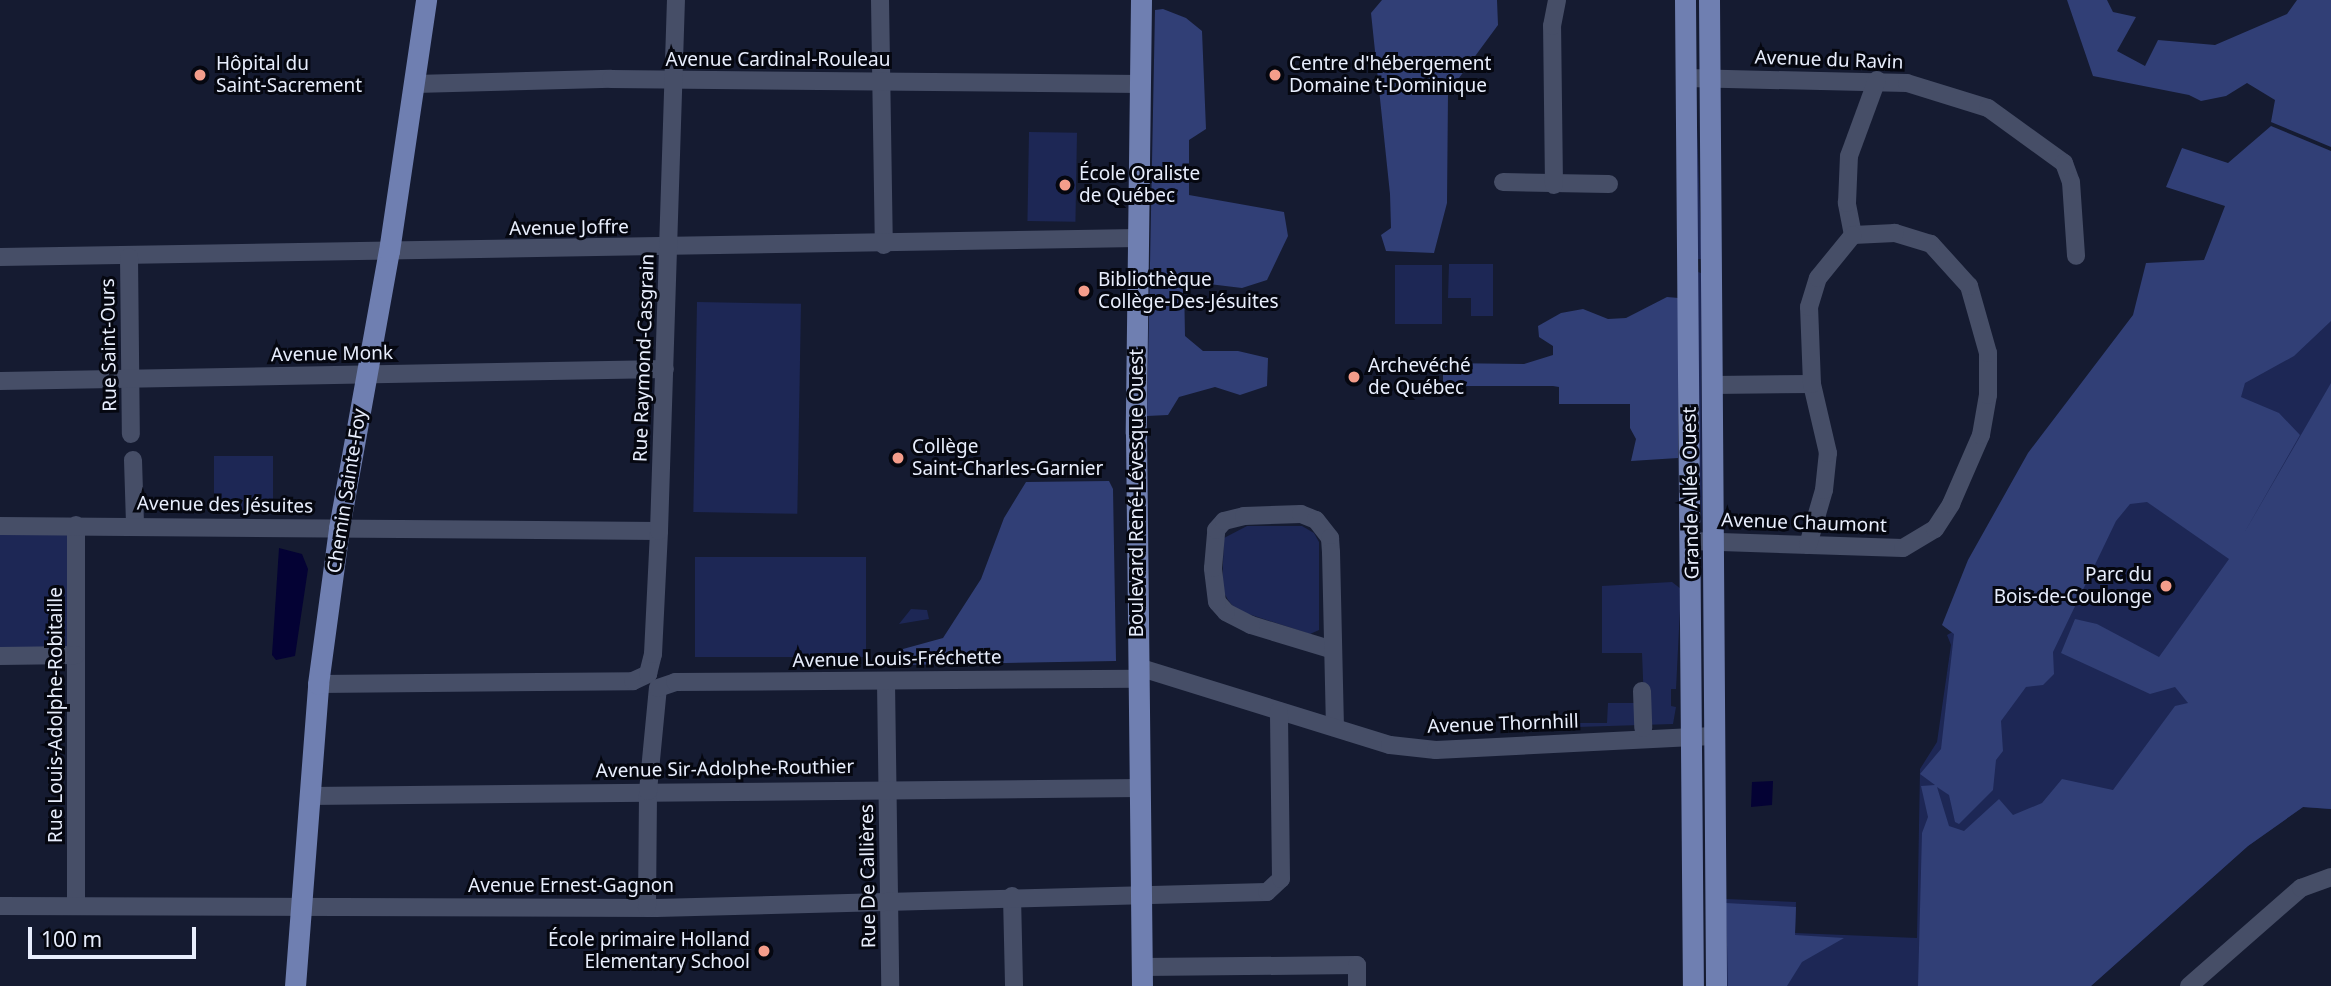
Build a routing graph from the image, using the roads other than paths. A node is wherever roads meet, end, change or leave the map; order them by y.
1 (426, 0) edge
2 (676, 0) edge
3 (880, 0) edge
4 (1141, 0) edge
5 (1557, 0) edge
6 (1685, 0) edge
7 (1709, 0) edge
8 (1686, 78) junction
9 (1711, 79) junction
10 (1877, 80) junction
11 (882, 81) junction
12 (673, 82) junction
13 (415, 84) junction
14 (1140, 84) junction
15 (1503, 181) dead end
16 (1554, 184) junction
17 (1609, 184) dead end
18 (1853, 235) junction
19 (1138, 237) junction
20 (884, 245) junction
21 (668, 247) junction
22 (388, 251) junction
23 (2077, 256) dead end
24 (0, 257) edge
25 (129, 257) junction
26 (1689, 265) junction
27 (1711, 265) junction
28 (665, 369) junction
29 (368, 374) junction
30 (130, 377) junction
31 (0, 381) edge
32 (1712, 384) junction
33 (1812, 384) junction
34 (131, 434) dead end
35 (133, 460) dead end
36 (135, 524) junction
37 (76, 525) junction
38 (0, 526) edge
39 (339, 528) junction
40 (659, 531) junction
41 (1702, 541) junction
42 (1808, 545) junction
43 (1333, 650) junction
44 (76, 655) junction
45 (0, 656) edge
46 (1138, 673) junction
47 (652, 681) junction
48 (886, 682) junction
49 (318, 684) junction
50 (1643, 691) dead end
51 (1279, 711) junction
52 (1335, 727) junction
53 (1643, 729) dead end
54 (1704, 736) junction
55 (888, 788) junction
56 (1140, 788) junction
57 (648, 791) junction
58 (309, 796) junction
59 (2331, 877) edge
60 (1141, 894) junction
61 (1012, 896) junction
62 (890, 900) junction
63 (76, 905) junction
64 (0, 906) edge
65 (647, 908) junction
66 (301, 909) junction
67 (1142, 976) edge
68 (295, 986) edge
69 (890, 986) edge
70 (1014, 986) edge
71 (1357, 986) edge
72 (1693, 986) edge
73 (1716, 986) edge
74 (2189, 986) edge

1 - 13 main road, Chemin Sainte-Foy
2 - 12 street, Rue Raymond-Casgrain
3 - 11 street
4 - 14 main road, Boulevard René-Lévesque Ouest
5 - 16 street
6 - 8 main road, Grande Allée Ouest
7 - 9 main road, Grande Allée Ouest
8 - 9 street, Avenue du Ravin
8 - 26 main road, Grande Allée Ouest
9 - 10 street, Avenue du Ravin
9 - 27 main road, Grande Allée Ouest
10 - 18 street
10 - 23 street, Avenue du Ravin
11 - 12 street, Avenue Cardinal-Rouleau
11 - 14 street, Avenue Cardinal-Rouleau
11 - 20 street
12 - 13 street, Avenue Cardinal-Rouleau
12 - 21 street, Rue Raymond-Casgrain
13 - 22 main road, Chemin Sainte-Foy
14 - 19 main road, Boulevard René-Lévesque Ouest
15 - 16 street
16 - 17 street
18 - 33 street
18 - 42 street, Avenue Chaumont
19 - 20 street, Avenue Joffre
19 - 46 main road, Boulevard René-Lévesque Ouest
20 - 21 street, Avenue Joffre
21 - 22 street, Avenue Joffre
21 - 28 street, Rue Raymond-Casgrain
22 - 25 street, Avenue Joffre
22 - 29 main road, Chemin Sainte-Foy
24 - 25 street, Avenue Joffre
25 - 30 street, Rue Saint-Ours
26 - 27 main road
26 - 41 main road, Grande Allée Ouest
27 - 32 main road, Grande Allée Ouest
28 - 29 street, Avenue Monk
28 - 40 street, Rue Raymond-Casgrain
29 - 30 street, Avenue Monk
29 - 39 main road, Chemin Sainte-Foy
30 - 31 street, Avenue Monk
30 - 34 street, Rue Saint-Ours
32 - 33 street
32 - 41 main road, Grande Allée Ouest
33 - 42 street
35 - 36 street
36 - 37 street, Avenue des Jésuites
36 - 39 street, Avenue des Jésuites
37 - 38 street, Avenue des Jésuites
37 - 44 street, Rue Louis-Adolphe-Robitaille
39 - 40 street, Avenue des Jésuites
39 - 49 main road, Chemin Sainte-Foy
40 - 47 street, Rue Raymond-Casgrain
41 - 42 street, Avenue Chaumont
41 - 54 main road, Grande Allée Ouest
43 - 43 street
43 - 52 street
44 - 45 street
44 - 63 street, Rue Louis-Adolphe-Robitaille
46 - 48 street, Avenue Louis-Fréchette
46 - 51 street, Avenue Thornhill
46 - 56 main road, Boulevard René-Lévesque Ouest
47 - 48 street, Avenue Louis-Fréchette
47 - 49 street, Avenue Louis-Fréchette
47 - 57 street, Rue Raymond-Casgrain
48 - 55 street, Rue De Callières
49 - 58 main road, Chemin Sainte-Foy
50 - 53 street
51 - 52 street, Avenue Thornhill
51 - 60 street, Avenue Ernest-Gagnon
52 - 54 street, Avenue Thornhill
54 - 72 main road, Grande Allée Ouest
54 - 73 main road, Grande Allée Ouest
55 - 56 street, Avenue Sir-Adolphe-Routhier
55 - 57 street, Avenue Sir-Adolphe-Routhier
55 - 62 street, Rue De Callières
56 - 60 main road, Boulevard René-Lévesque Ouest
57 - 58 street, Avenue Sir-Adolphe-Routhier
57 - 65 street, Rue Raymond-Casgrain
58 - 66 main road, Chemin Sainte-Foy
59 - 74 street
60 - 61 street, Avenue Ernest-Gagnon
60 - 67 main road, Boulevard René-Lévesque Ouest
61 - 62 street, Avenue Ernest-Gagnon
61 - 70 street
62 - 65 street, Avenue Ernest-Gagnon
62 - 69 street, Rue De Callières
63 - 64 street, Avenue Ernest-Gagnon
63 - 66 street, Avenue Ernest-Gagnon
65 - 66 street, Avenue Ernest-Gagnon
66 - 68 main road, Chemin Sainte-Foy
67 - 71 street

